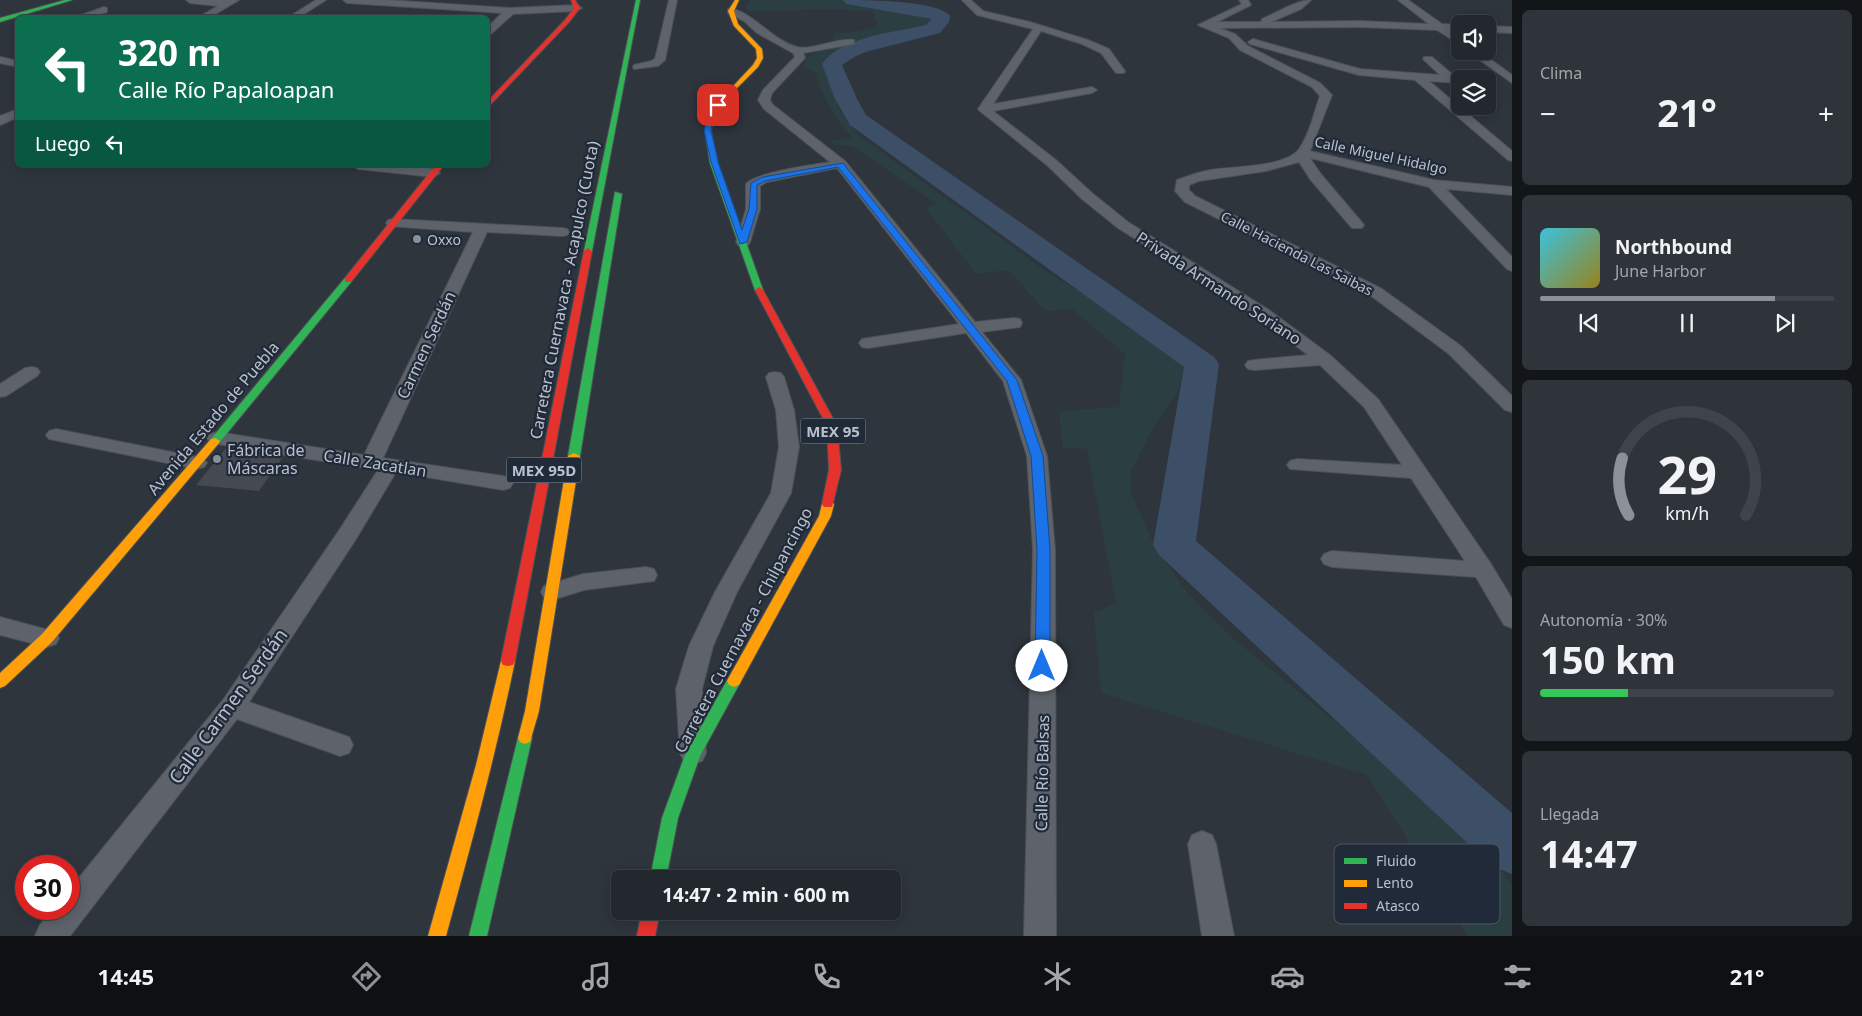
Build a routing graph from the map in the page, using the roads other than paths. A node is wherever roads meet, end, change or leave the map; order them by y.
1 (70, 0) edge
2 (190, 0) edge
3 (322, 0) edge
4 (347, 0) edge
5 (638, 0) edge
6 (673, 0) edge
7 (966, 0) edge
8 (1243, 0) edge
9 (1307, 0) edge
10 (1402, 0) edge
11 (231, 2) edge
12 (385, 2) junction
13 (575, 4) edge
14 (734, 6) edge
15 (449, 7) junction
16 (104, 10) dead end
17 (369, 12) dead end
18 (510, 12) junction
19 (18, 15) edge
20 (87, 15) edge
21 (207, 15) edge
22 (296, 15) edge
23 (439, 15) edge
24 (15, 16) edge
25 (0, 20) edge
26 (1258, 24) junction
27 (1202, 25) junction
28 (1439, 27) junction
29 (1038, 28) junction
30 (1451, 28) edge
31 (1496, 29) edge
32 (490, 30) edge
33 (1512, 30) edge
34 (1232, 36) junction
35 (1451, 36) edge
36 (851, 42) dead end
37 (797, 51) junction
38 (1428, 59) dead end
39 (0, 60) edge
40 (1484, 60) edge
41 (15, 63) edge
42 (638, 67) dead end
43 (1120, 71) dead end
44 (1451, 77) edge
45 (1419, 78) junction
46 (1451, 80) edge
47 (1496, 81) dead end
48 (1512, 81) edge
49 (1092, 90) dead end
50 (490, 102) edge
51 (984, 110) junction
52 (15, 114) edge
53 (0, 121) edge
54 (1506, 147) edge
55 (1302, 154) junction
56 (1512, 157) edge
57 (840, 164) junction
58 (398, 167) edge
59 (437, 169) edge
60 (1434, 184) junction
61 (619, 185) dead end
62 (1512, 191) edge
63 (393, 223) junction
64 (1357, 225) dead end
65 (482, 228) junction
66 (562, 232) dead end
67 (742, 242) junction
68 (1512, 266) edge
69 (1014, 323) dead end
70 (969, 328) junction
71 (868, 343) dead end
72 (1324, 359) junction
73 (1254, 365) dead end
74 (31, 372) dead end
75 (775, 377) dead end
76 (0, 392) edge
77 (1512, 406) edge
78 (56, 435) dead end
79 (217, 438) junction
80 (196, 463) junction
81 (381, 464) junction
82 (1297, 465) dead end
83 (1417, 472) junction
84 (504, 483) dead end
85 (1332, 559) dead end
86 (1482, 570) junction
87 (646, 575) dead end
88 (552, 592) junction
89 (1512, 619) edge
90 (0, 626) edge
91 (47, 638) junction
92 (0, 682) edge
93 (232, 708) junction
94 (340, 745) dead end
95 (693, 755) junction
96 (1202, 844) dead end
97 (660, 870) edge
98 (649, 920) edge
99 (51, 936) edge
100 (437, 936) edge
101 (478, 936) edge
102 (646, 936) edge
103 (1040, 936) edge
104 (1218, 936) edge

1 - 19 main road
2 - 11 street
3 - 22 street
4 - 12 street
5 - 100 main road, Carretera Cuernavaca - Acapulco (Cuota) / MEX 95D
6 - 42 street
7 - 29 street
8 - 27 street
9 - 26 street
10 - 28 street
11 - 21 street
12 - 15 street
12 - 17 street
13 - 18 street
13 - 50 main road
14 - 37 street
14 - 67 main road, Carretera Cuernavaca - Chilpancingo / MEX 95
15 - 18 street
15 - 23 street
16 - 20 street
18 - 32 street
24 - 25 main road
26 - 27 street
26 - 28 street
27 - 34 street
28 - 30 street
28 - 35 street
29 - 43 street
29 - 51 street
31 - 33 street
34 - 45 street
34 - 55 street
36 - 37 street
37 - 57 street, Calle Río Balsas
38 - 44 street
39 - 41 street
40 - 48 street
45 - 46 street
45 - 54 street
47 - 48 street
49 - 51 street
51 - 72 street, Privada Armando Soriano
52 - 53 street
54 - 56 street
55 - 60 street, Calle Miguel Hidalgo
55 - 64 street
55 - 77 street, Calle Hacienda Las Saibas
57 - 67 street
57 - 70 street, Calle Río Balsas
58 - 59 street
59 - 63 main road, Avenida Estado de Puebla
60 - 62 street, Calle Miguel Hidalgo
60 - 68 street
61 - 88 main road, Carretera Cuernavaca - Acapulco (Cuota) / MEX 95D
63 - 65 street
63 - 79 main road, Avenida Estado de Puebla
65 - 66 street
65 - 81 street, Carmen Serdán
67 - 95 main road, Carretera Cuernavaca - Chilpancingo / MEX 95
69 - 70 street
70 - 71 street
70 - 103 street, Calle Río Balsas
72 - 73 street
72 - 83 street, Privada Armando Soriano
74 - 76 street
75 - 95 street
78 - 80 street
79 - 80 main road, Avenida Estado de Puebla
79 - 81 street, Calle Zacatlan
80 - 91 main road, Avenida Estado de Puebla
81 - 84 street, Calle Zacatlan
81 - 93 street, Calle Carmen Serdán
82 - 83 street
83 - 86 street, Privada Armando Soriano
85 - 86 street
86 - 89 street, Privada Armando Soriano
87 - 88 street
88 - 101 main road, Carretera Cuernavaca - Acapulco (Cuota) / MEX 95D
90 - 91 street
91 - 92 main road, Avenida Estado de Puebla
93 - 94 street
93 - 99 street, Calle Carmen Serdán
95 - 97 main road, Carretera Cuernavaca - Chilpancingo / MEX 95
96 - 104 street
98 - 102 main road

